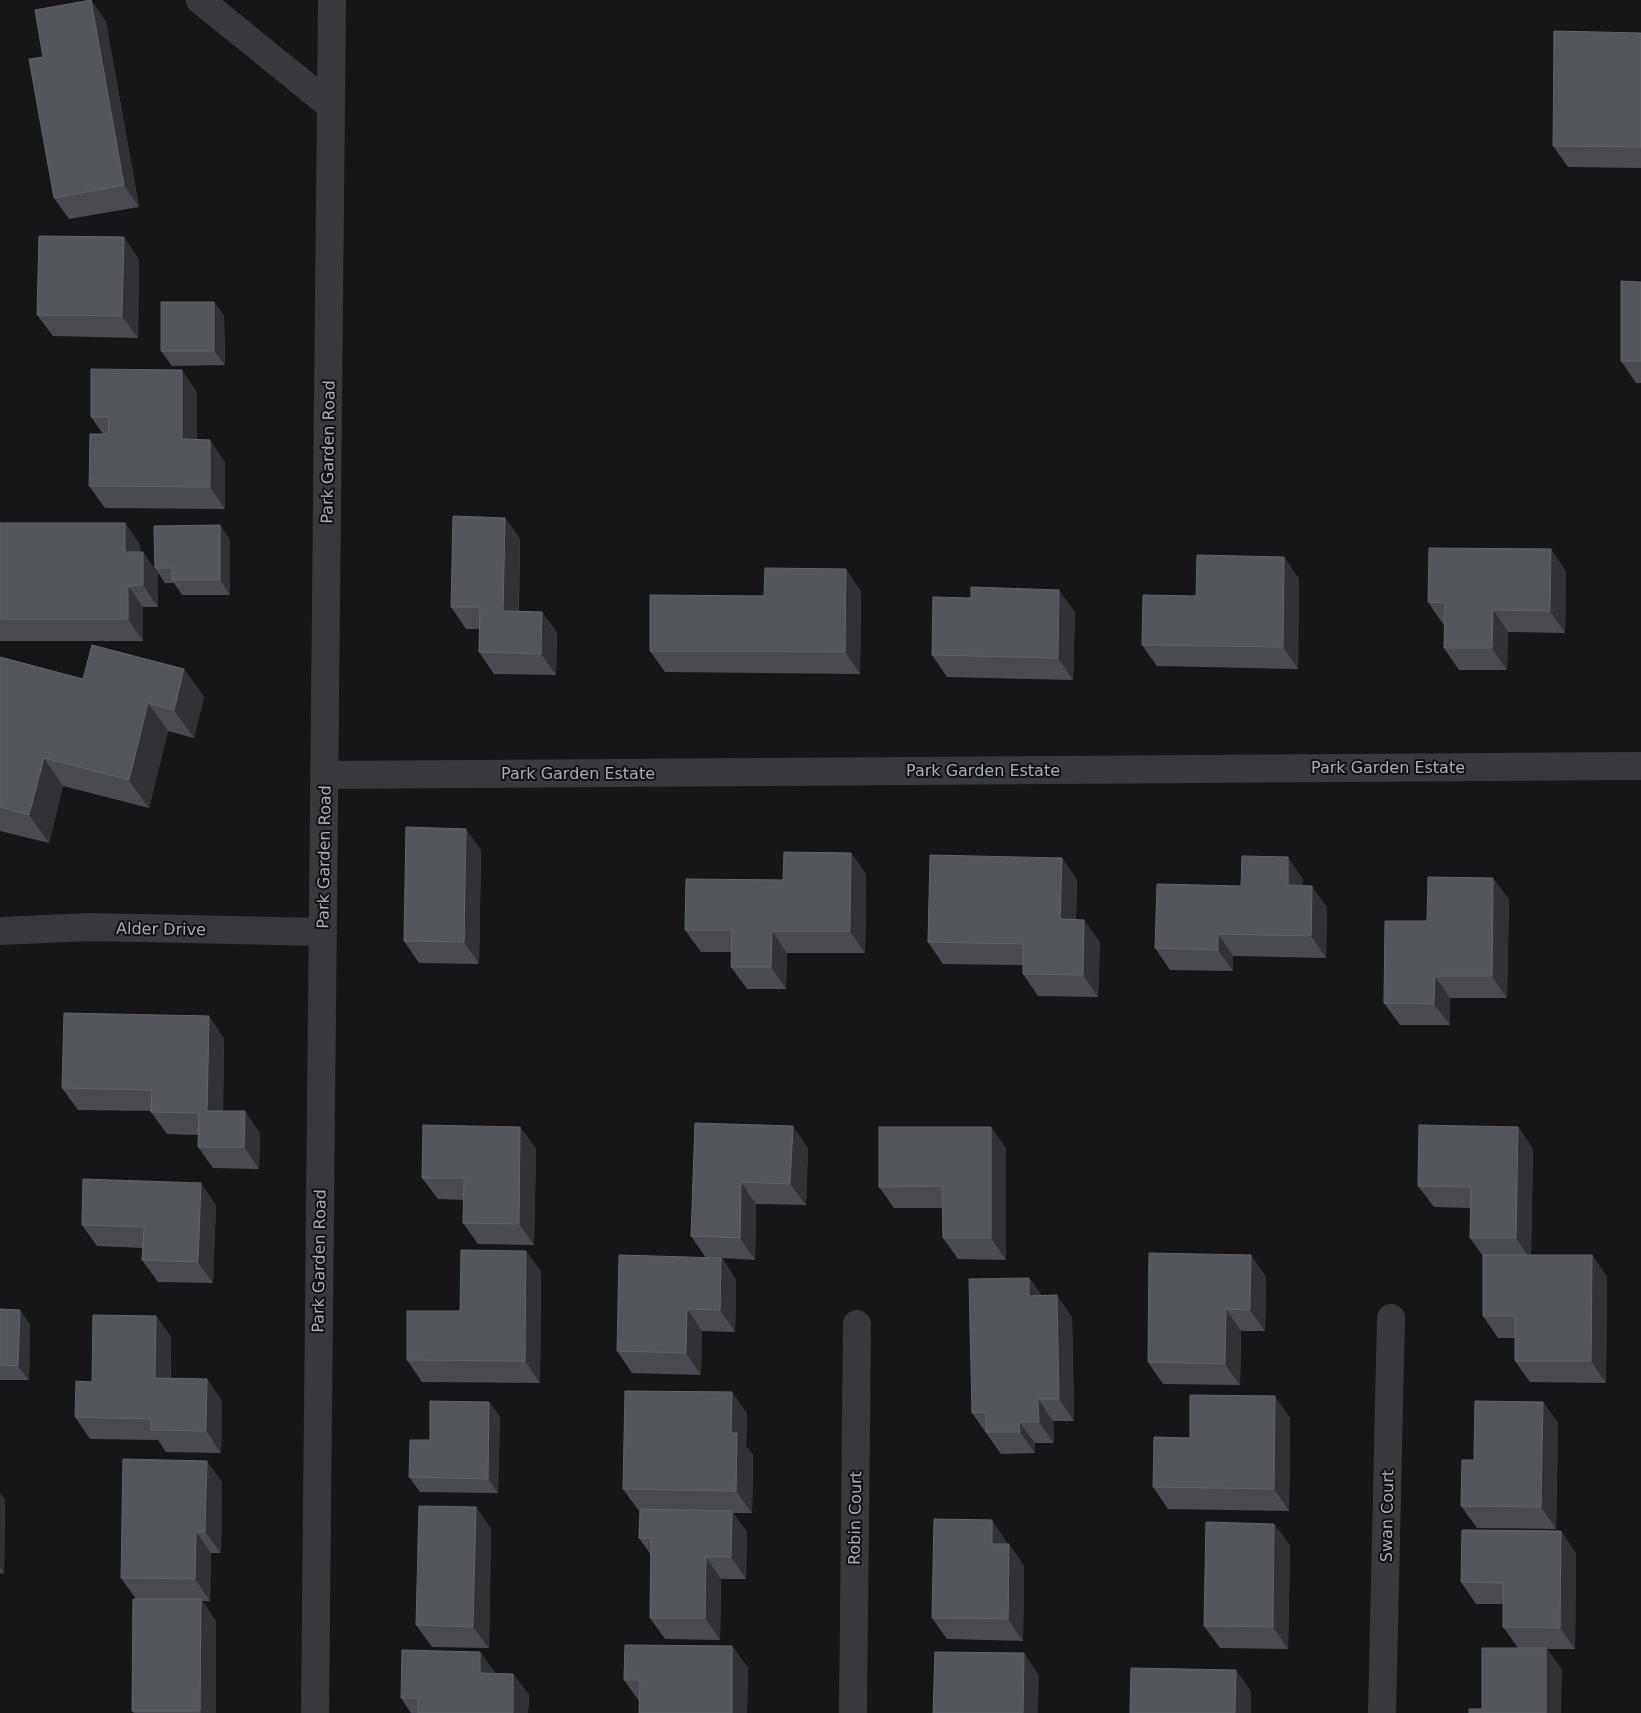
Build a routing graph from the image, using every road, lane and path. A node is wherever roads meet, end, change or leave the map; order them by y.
1 (200, 0) edge
2 (332, 0) edge
3 (331, 106) junction
4 (1641, 766) edge
5 (325, 775) junction
6 (0, 931) edge
7 (323, 932) junction
8 (1391, 1318) dead end
9 (857, 1324) dead end
10 (315, 1713) edge
11 (853, 1713) edge
12 (1382, 1713) edge

1 - 3 street
2 - 3 street, Park Garden Road
3 - 5 street, Park Garden Road
4 - 5 street, Park Garden Estate
5 - 7 street, Park Garden Road
6 - 7 street, Alder Drive
7 - 10 street, Park Garden Road
8 - 12 street, Swan Court
9 - 11 street, Robin Court

